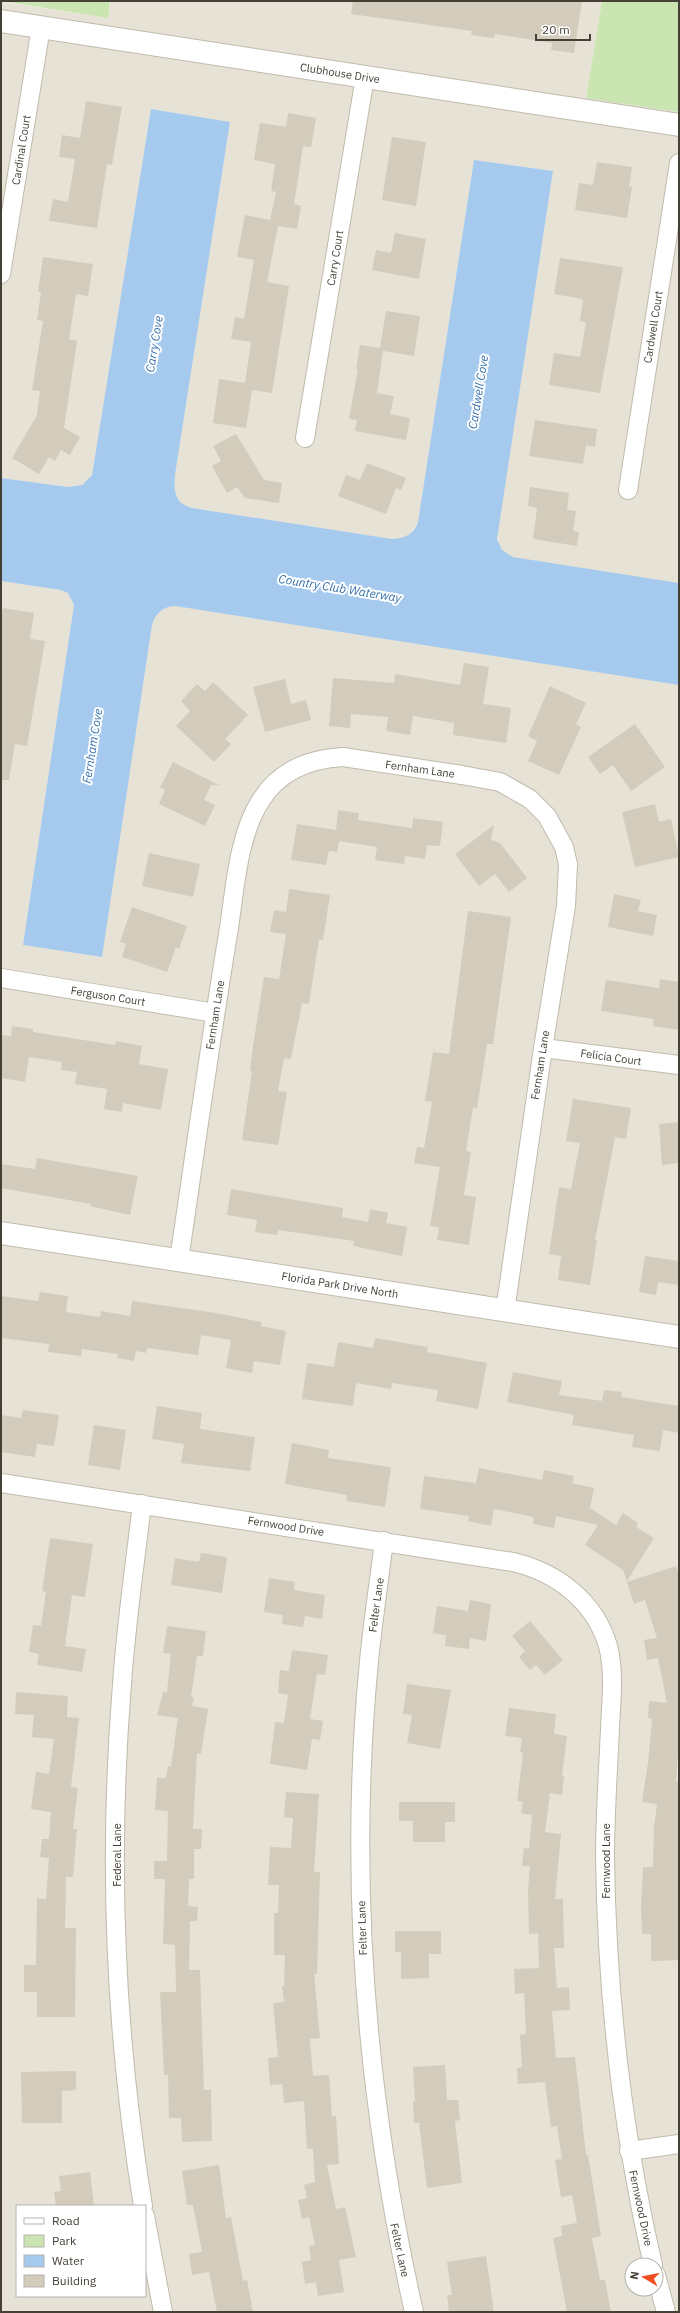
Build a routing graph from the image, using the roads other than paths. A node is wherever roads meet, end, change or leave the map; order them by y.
1 (1, 21) edge
2 (41, 27) junction
3 (365, 77) junction
4 (679, 125) edge
5 (679, 164) edge
6 (1, 274) edge
7 (305, 438) dead end
8 (628, 490) dead end
9 (1, 978) edge
10 (215, 1013) junction
11 (543, 1048) junction
12 (679, 1065) edge
13 (1, 1233) edge
14 (179, 1260) junction
15 (505, 1311) junction
16 (679, 1337) edge
17 (1, 1483) edge
18 (142, 1504) junction
19 (384, 1542) junction
20 (566, 1586) joint
21 (679, 2144) edge
22 (629, 2151) junction
23 (143, 2205) edge
24 (146, 2221) edge
25 (651, 2257) edge
26 (662, 2297) edge
27 (163, 2312) edge
28 (414, 2312) edge
29 (666, 2312) edge

1 - 2 street, Clubhouse Drive
2 - 3 street, Clubhouse Drive
2 - 6 street, Cardinal Court
3 - 4 street, Clubhouse Drive
3 - 7 street, Carry Court
5 - 8 street, Cardwell Court
9 - 10 street, Ferguson Court
10 - 11 street, Fernham Lane
10 - 14 street, Fernham Lane
11 - 12 street, Felicia Court
11 - 15 street, Fernham Lane
13 - 14 street, Florida Park Drive North
14 - 15 street, Florida Park Drive North
15 - 16 street, Florida Park Drive North
17 - 18 street, Fernwood Drive
18 - 19 street, Fernwood Drive
18 - 23 street, Federal Lane
19 - 20 street, Fernwood Drive
19 - 28 street, Felter Lane
20 - 22 street, Fernwood Lane
21 - 22 street
22 - 25 street, Fernwood Drive
24 - 27 street
26 - 29 street

